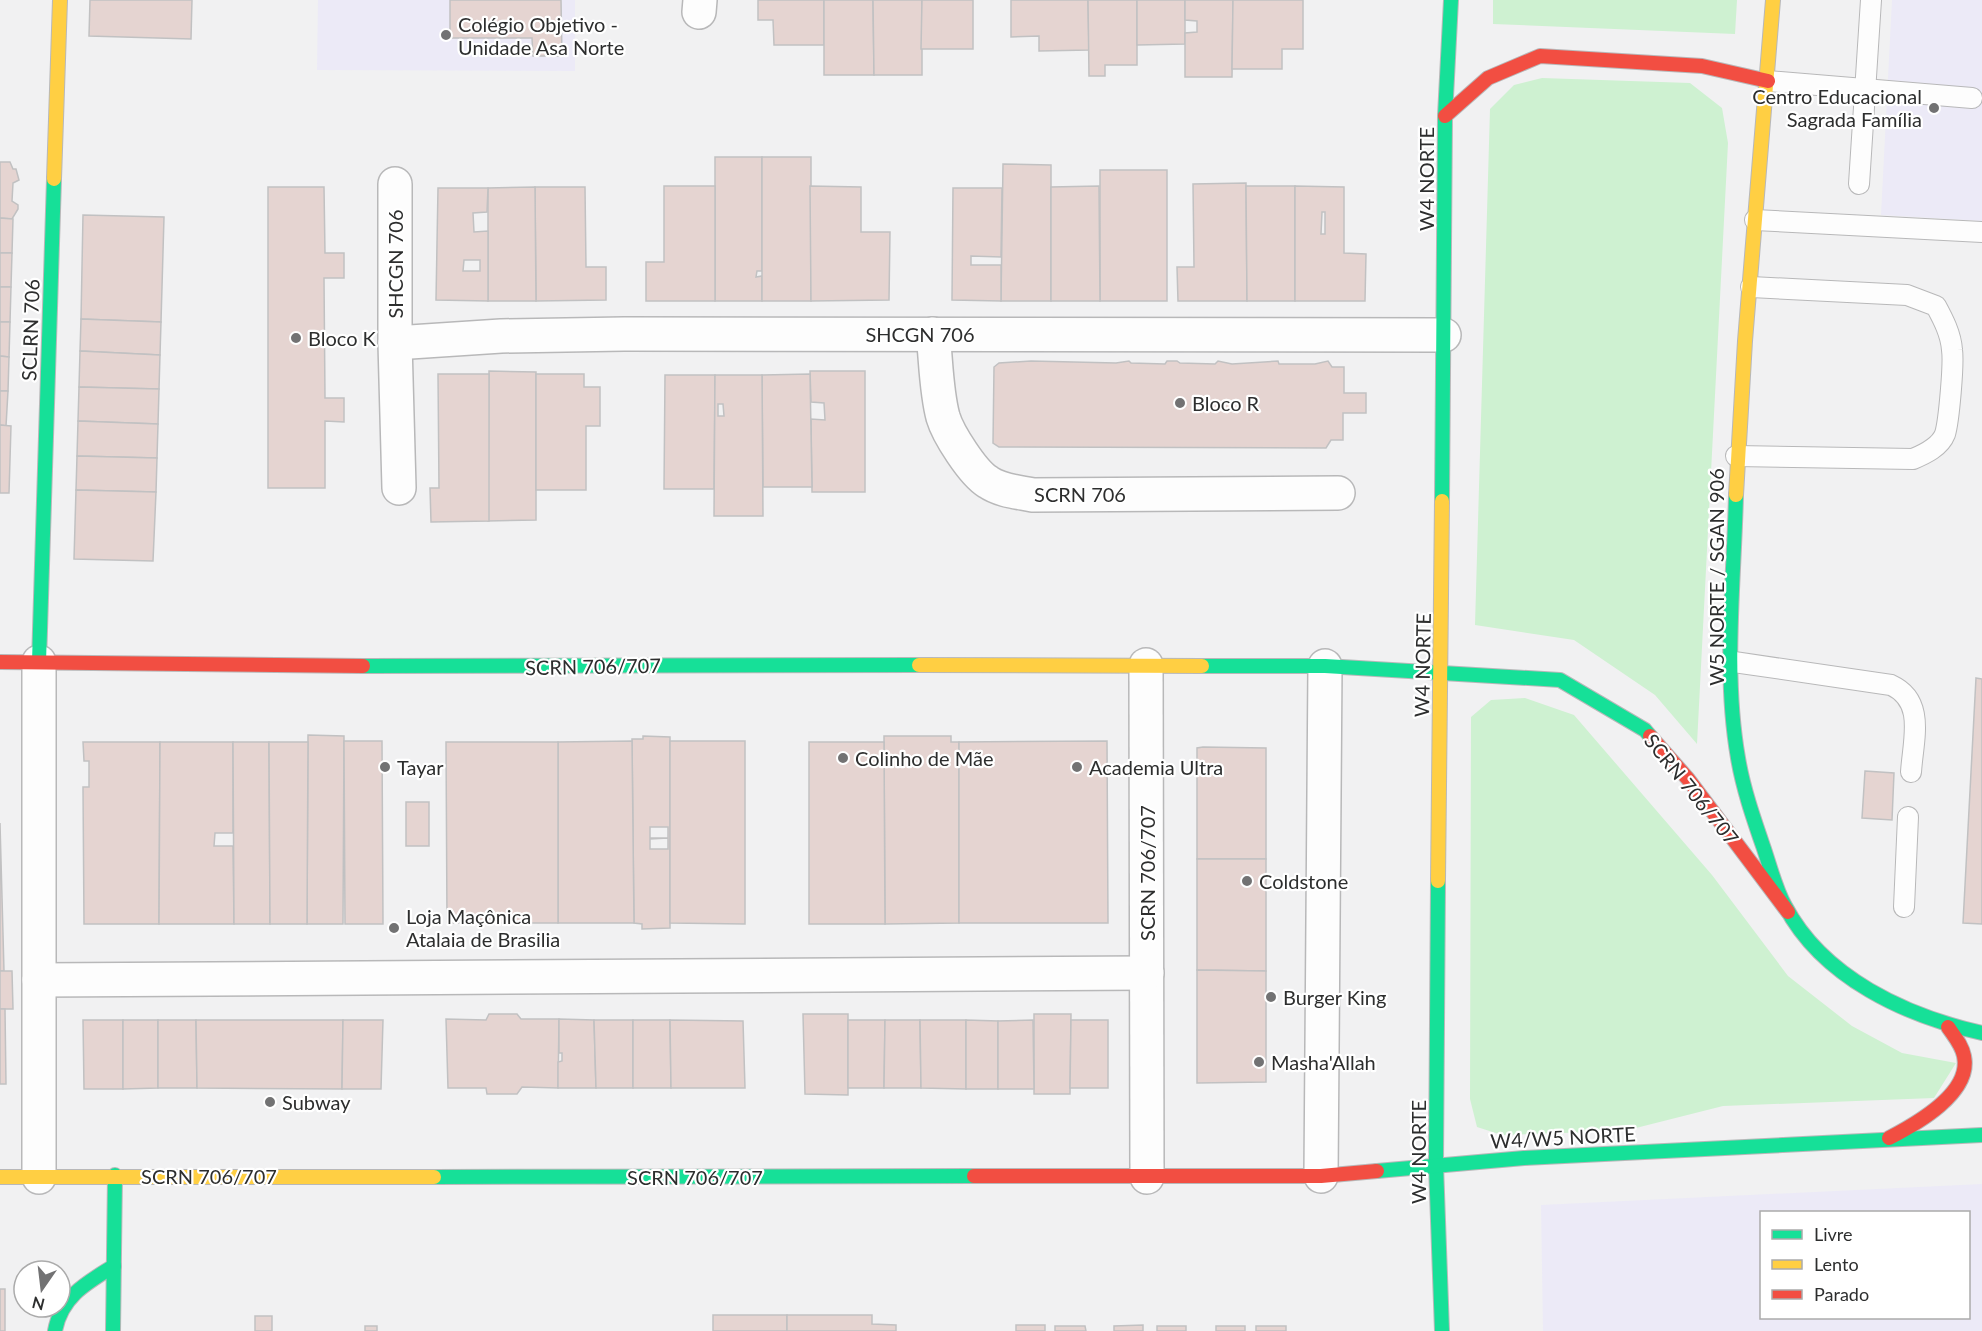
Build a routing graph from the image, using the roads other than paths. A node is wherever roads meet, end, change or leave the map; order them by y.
1 (60, 0) edge
2 (1451, 0) edge
3 (1773, 0) edge
4 (1871, 0) edge
5 (1768, 81) junction
6 (1865, 87) junction
7 (1972, 98) dead end
8 (1445, 116) junction
9 (395, 184) dead end
10 (1859, 184) dead end
11 (1755, 220) junction
12 (1982, 232) edge
13 (1751, 287) junction
14 (933, 334) junction
15 (1444, 335) junction
16 (395, 343) junction
17 (1736, 456) junction
18 (399, 488) dead end
19 (1338, 492) dead end
20 (0, 662) edge
21 (39, 662) junction
22 (1734, 662) junction
23 (1146, 665) junction
24 (1325, 666) junction
25 (1442, 672) junction
26 (1911, 772) dead end
27 (1908, 818) dead end
28 (1904, 907) dead end
29 (1788, 912) junction
30 (1147, 973) junction
31 (39, 980) junction
32 (1948, 1027) junction
33 (1982, 1033) edge
34 (1982, 1134) edge
35 (1885, 1140) junction
36 (1436, 1166) junction
37 (115, 1176) junction
38 (1147, 1176) junction
39 (1320, 1176) junction
40 (0, 1177) edge
41 (39, 1177) junction
42 (114, 1266) junction
43 (55, 1331) edge
44 (113, 1331) edge
45 (1442, 1331) edge

1 - 21 main road, SCLRN 706
2 - 8 main road, W4 NORTE
3 - 5 main road, W5 NORTE / SGAN 906
4 - 6 lane
5 - 6 lane
5 - 8 main road
5 - 11 main road, W5 NORTE / SGAN 906
6 - 7 lane
6 - 10 lane
8 - 15 main road, W4 NORTE
9 - 16 street, SHCGN 706
11 - 12 lane
11 - 13 main road, W5 NORTE / SGAN 906
13 - 17 main road, W5 NORTE / SGAN 906
13 - 17 lane
14 - 15 street, SHCGN 706
14 - 16 street, SHCGN 706
14 - 19 street, SCRN 706
15 - 25 main road, W4 NORTE
16 - 18 street, SHCGN 706
17 - 22 main road, W5 NORTE / SGAN 906
20 - 21 main road, SCRN 706/707
21 - 23 main road, SCRN 706/707
21 - 31 street
22 - 26 lane
22 - 29 main road, W5 NORTE / SGAN 906
23 - 24 main road, SCRN 706/707
23 - 30 street, SCRN 706/707
24 - 25 main road, SCRN 706/707
24 - 39 street
25 - 29 main road, SCRN 706/707
25 - 36 main road, W4 NORTE
27 - 28 lane
29 - 32 main road, W5 NORTE / SGAN 906
30 - 31 street
30 - 38 street, SCRN 706/707
31 - 41 street
32 - 33 main road, W5 NORTE / SGAN 906
32 - 35 main road
34 - 35 main road, W4/W5 NORTE
35 - 36 main road, W4/W5 NORTE
36 - 39 main road, W4/W5 NORTE
36 - 45 main road, W4 NORTE
37 - 38 main road, SCRN 706/707
37 - 41 main road, SCRN 706/707
37 - 42 main road
38 - 39 main road, W4/W5 NORTE
40 - 41 main road, SCRN 706/707
42 - 43 main road
42 - 44 main road

